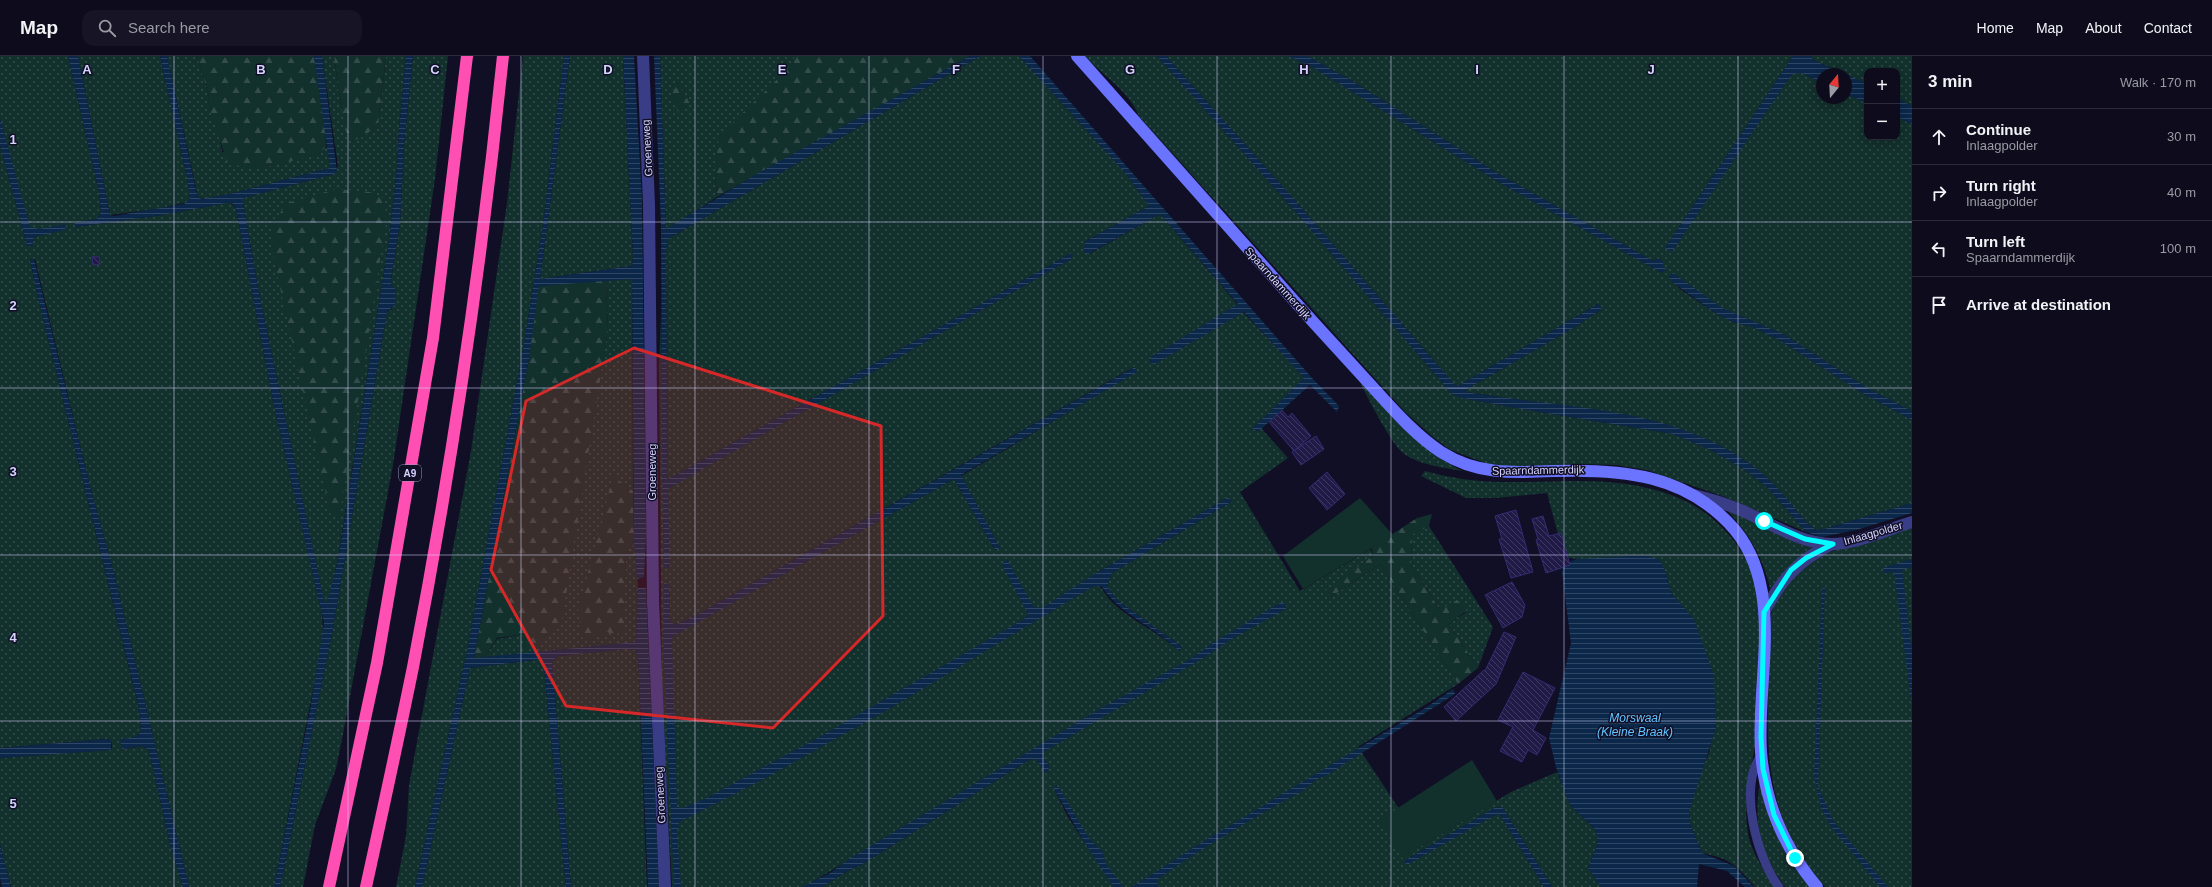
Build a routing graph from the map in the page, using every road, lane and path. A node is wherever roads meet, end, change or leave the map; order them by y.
1 (467, 56) edge
2 (503, 56) edge
3 (643, 56) edge
4 (1077, 56) edge
5 (1692, 494) junction
6 (1912, 522) edge
7 (1833, 544) junction
8 (1764, 612) junction
9 (1762, 755) junction
10 (329, 887) edge
11 (366, 887) edge
12 (665, 887) edge
13 (1779, 887) edge
14 (1817, 887) edge

1 - 10 highway, A9
2 - 11 highway
3 - 12 street, Groeneweg
4 - 5 street, Spaarndammerdijk
5 - 7 street, Inlaagpolder
5 - 8 street, Spaarndammerdijk
6 - 7 street, Inlaagpolder
7 - 8 street, Inlaagpolder
8 - 9 street, Spaarndammerdijk
9 - 13 lane
9 - 14 street, Spaarndammerdijk

